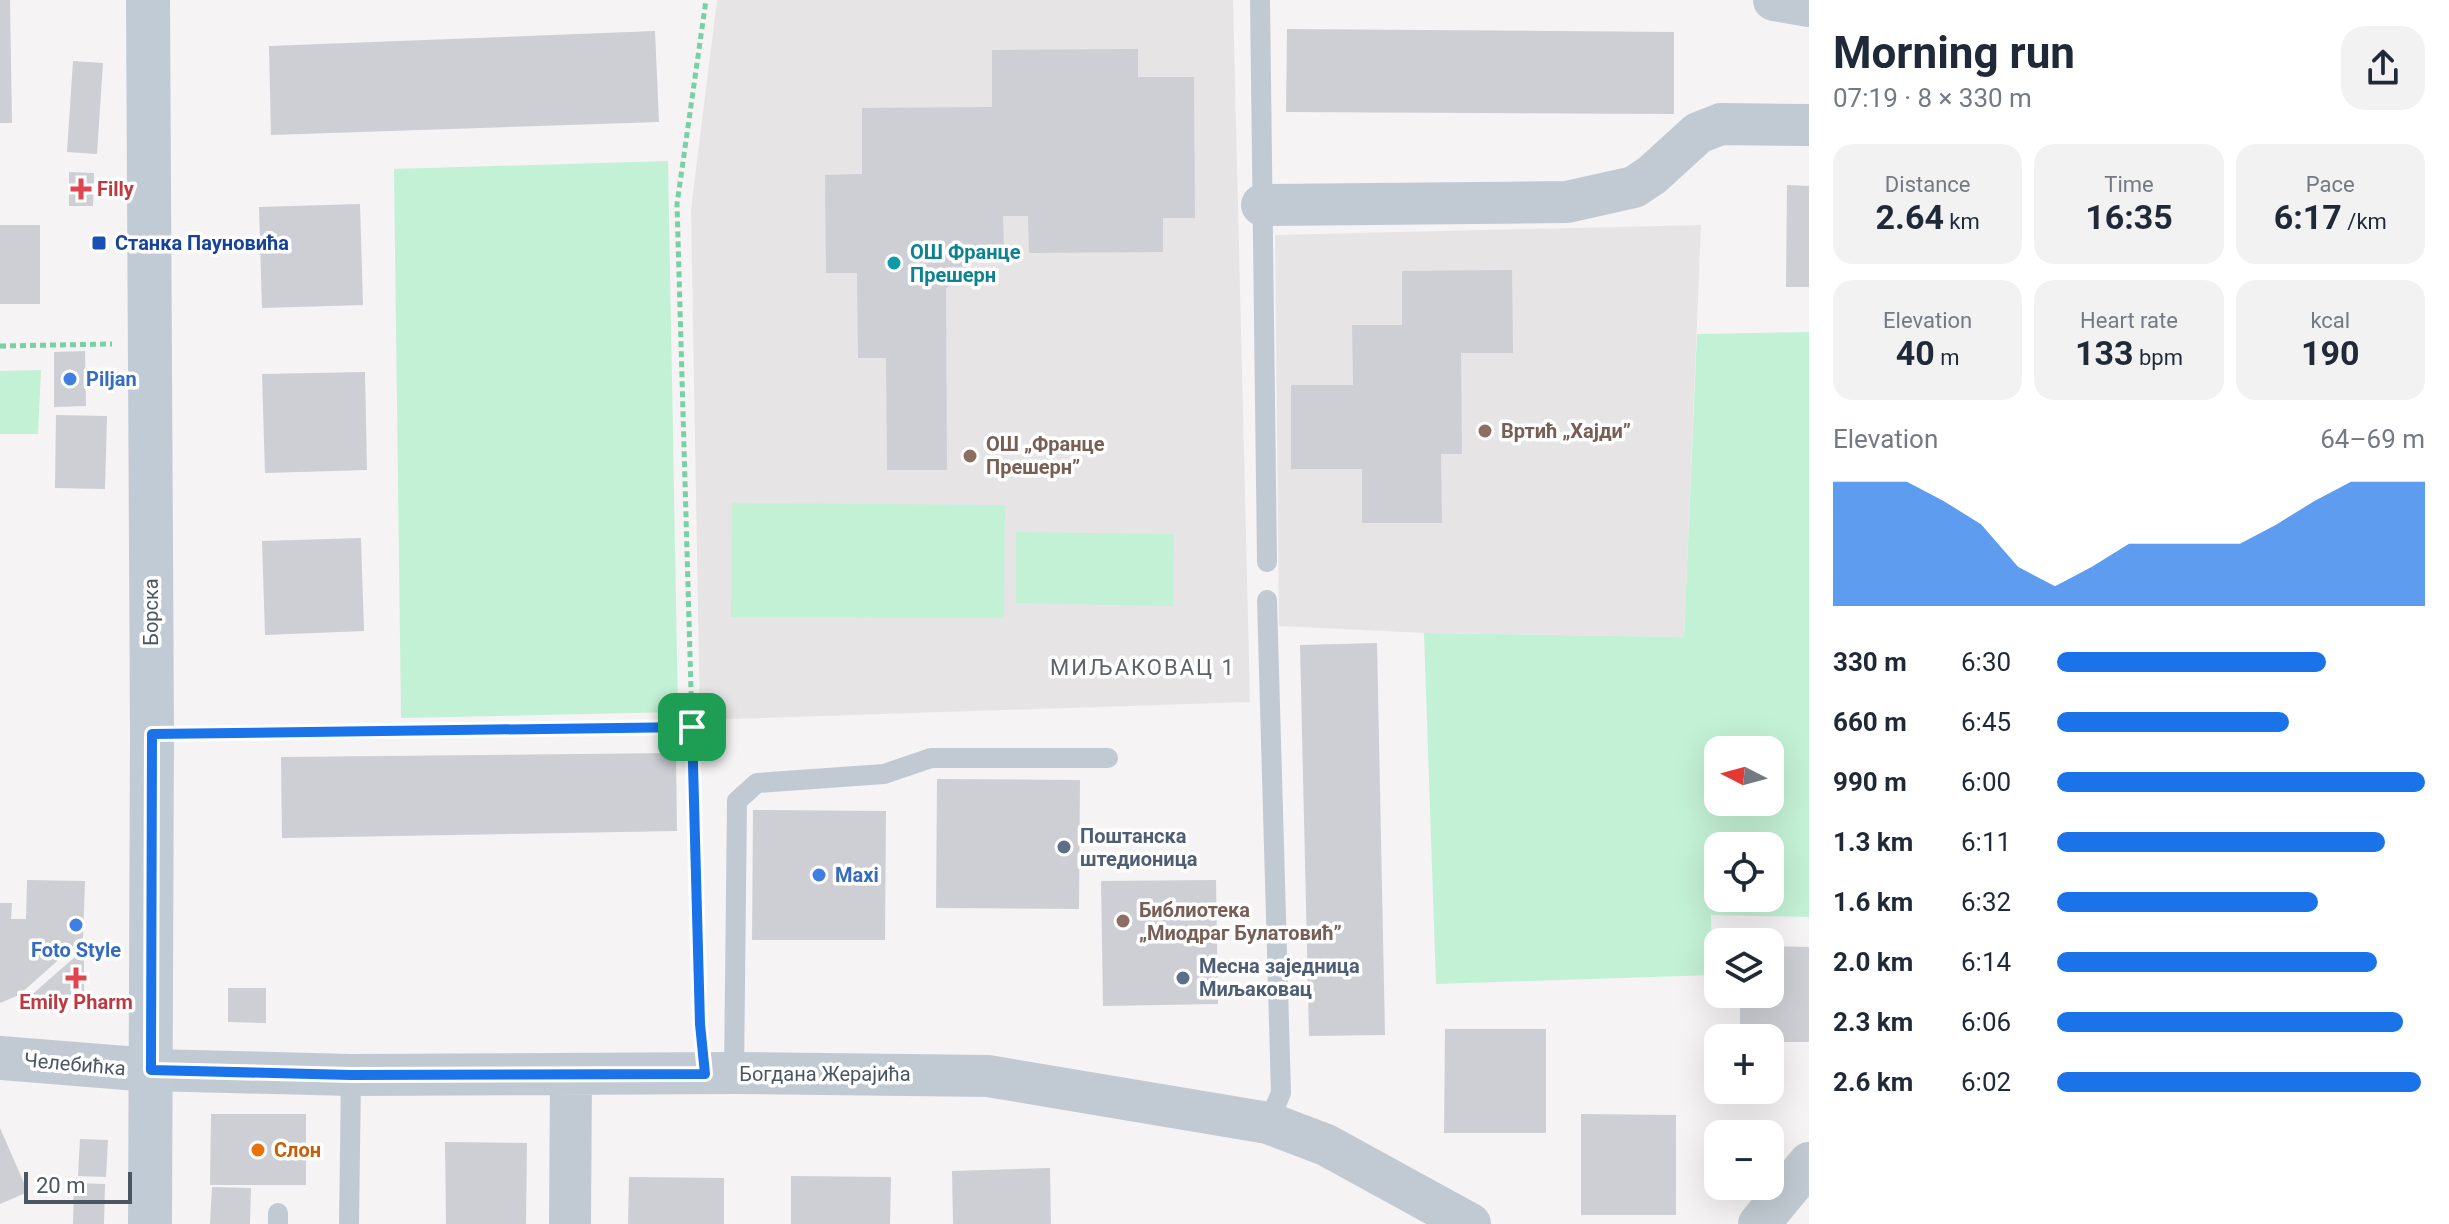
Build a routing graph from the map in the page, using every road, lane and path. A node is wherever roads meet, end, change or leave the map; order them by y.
1 (148, 0) edge
2 (706, 0) edge
3 (1260, 0) edge
4 (1774, 0) edge
5 (1809, 6) edge
6 (1809, 125) edge
7 (1262, 205) junction
8 (95, 344) dead end
9 (0, 346) edge
10 (1267, 562) dead end
11 (1267, 600) dead end
12 (692, 727) junction
13 (152, 734) junction
14 (1108, 758) dead end
15 (0, 1058) edge
16 (151, 1070) junction
17 (719, 1074) junction
18 (351, 1075) junction
19 (571, 1076) junction
20 (1268, 1123) junction
21 (1809, 1163) edge
22 (150, 1224) edge
23 (349, 1224) edge
24 (570, 1224) edge
25 (1470, 1224) edge
26 (1759, 1224) edge

1 - 13 main road, Борска
2 - 12 path
3 - 7 lane
4 - 5 street
6 - 7 street
7 - 10 lane
8 - 9 path
11 - 20 lane
12 - 13 path
12 - 17 path
13 - 16 main road, Борска
14 - 17 lane
15 - 16 street, Челебићка
16 - 18 street, Богдана Жерајића
16 - 22 main road, Борска
17 - 19 street, Богдана Жерајића
17 - 20 street, Богдана Жерајића
18 - 19 street, Богдана Жерајића
18 - 23 lane
19 - 24 street
20 - 25 street, Богдана Жерајића
21 - 26 street

